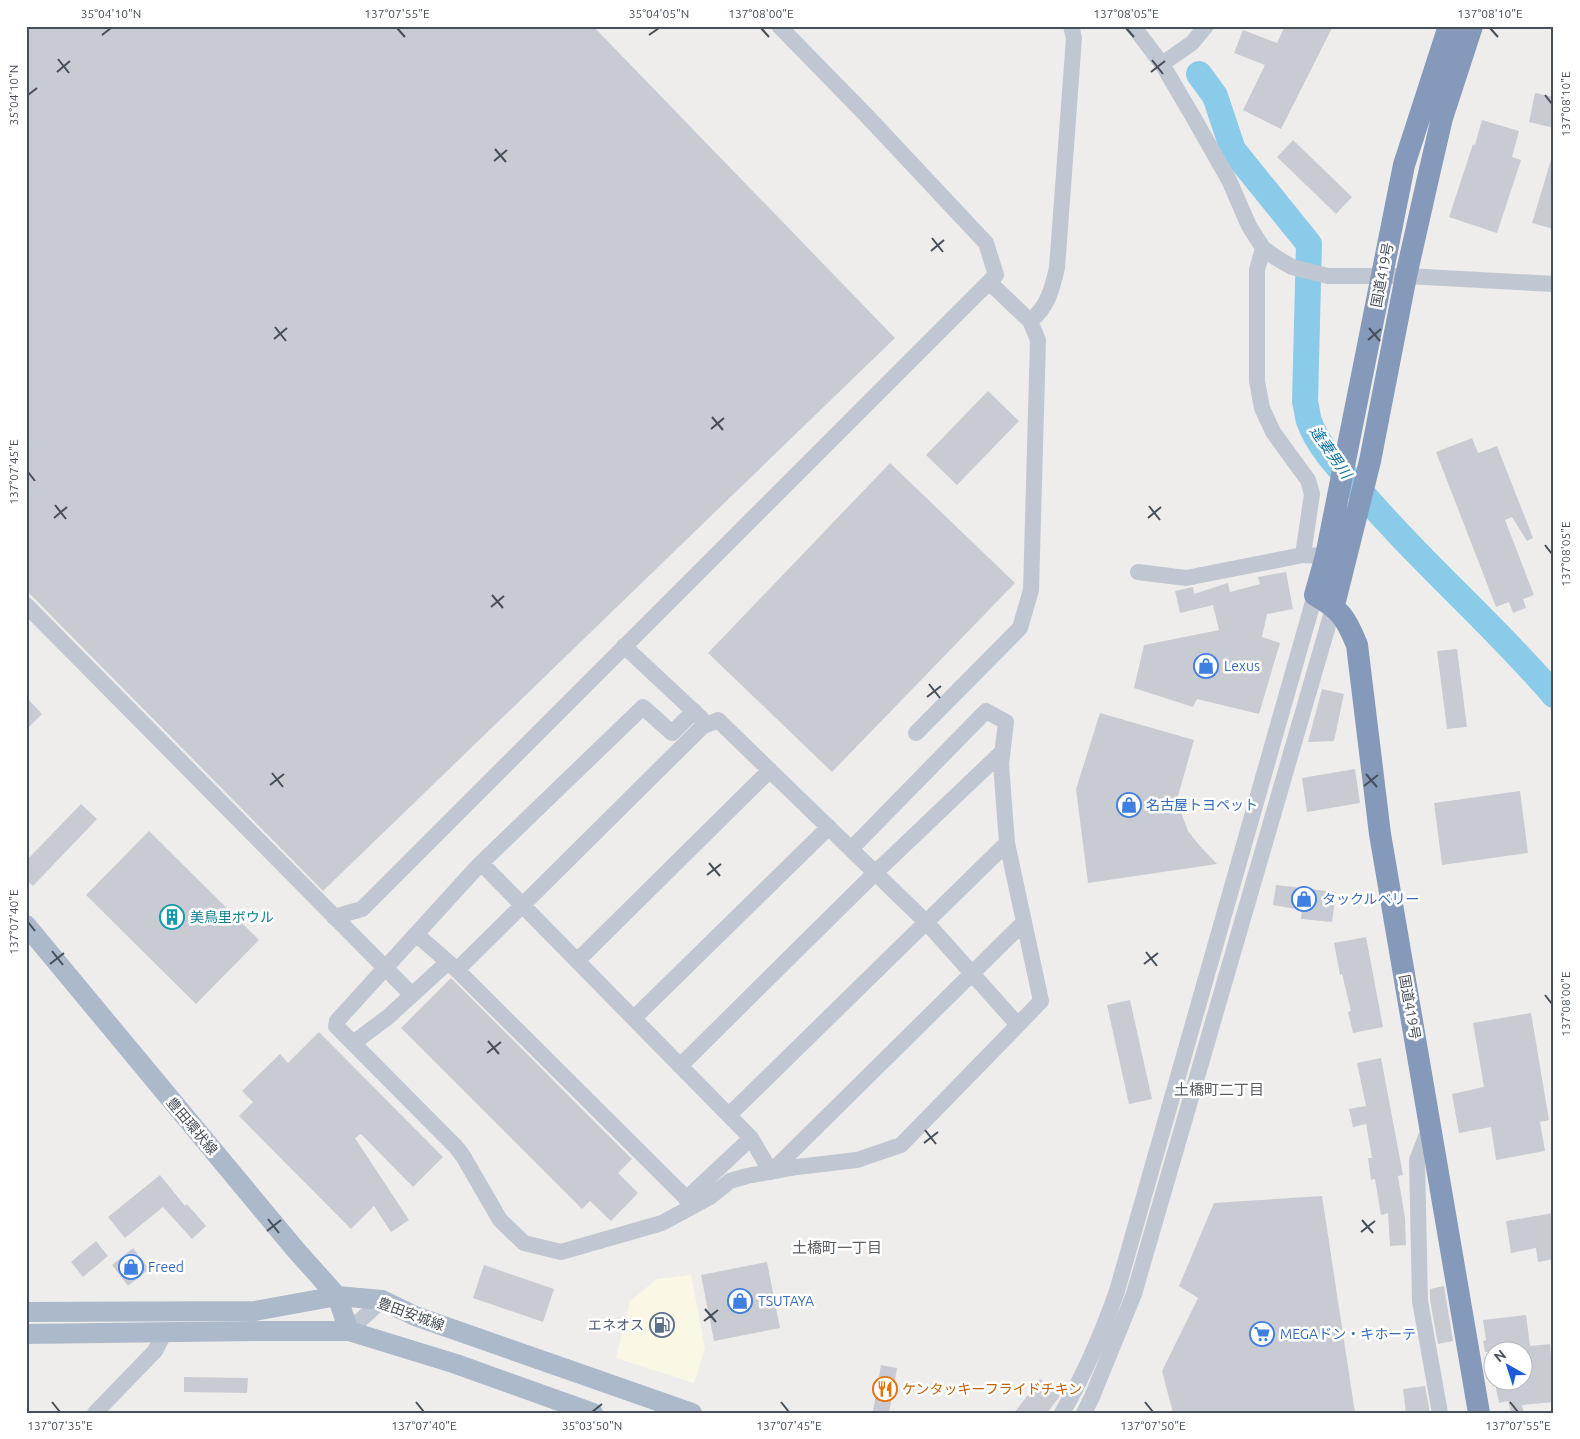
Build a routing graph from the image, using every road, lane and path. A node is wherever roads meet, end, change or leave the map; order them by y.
1 (779, 26) edge
2 (1071, 26) edge
3 (1133, 26) edge
4 (1206, 26) edge
5 (1448, 26) edge
6 (1472, 26) edge
7 (1162, 64) junction
8 (1269, 253) junction
9 (1382, 275) junction
10 (1406, 276) junction
11 (989, 282) junction
12 (1554, 284) edge
13 (1030, 321) junction
14 (1303, 555) junction
15 (1326, 556) junction
16 (1138, 572) dead end
17 (1325, 600) junction
18 (26, 605) edge
19 (624, 646) junction
20 (694, 711) junction
21 (708, 724) junction
22 (672, 733) junction
23 (916, 733) dead end
24 (683, 746) junction
25 (1002, 752) junction
26 (770, 770) junction
27 (829, 828) junction
28 (1007, 843) junction
29 (851, 849) junction
30 (480, 864) junction
31 (876, 873) junction
32 (522, 905) junction
33 (334, 917) junction
34 (1024, 922) junction
35 (927, 923) junction
36 (26, 925) edge
37 (416, 934) junction
38 (577, 961) junction
39 (452, 966) junction
40 (386, 968) junction
41 (971, 973) junction
42 (412, 995) junction
43 (634, 1018) junction
44 (1018, 1025) junction
45 (353, 1043) junction
46 (680, 1066) junction
47 (729, 1115) junction
48 (1430, 1126) junction
49 (751, 1138) junction
50 (771, 1172) junction
51 (690, 1202) junction
52 (337, 1296) junction
53 (382, 1300) junction
54 (26, 1312) edge
55 (349, 1331) junction
56 (166, 1332) junction
57 (26, 1334) edge
58 (95, 1413) edge
59 (592, 1413) edge
60 (692, 1413) edge
61 (1062, 1413) edge
62 (1084, 1413) edge
63 (1440, 1413) edge
64 (1479, 1413) edge

1 - 11 street
2 - 13 street
3 - 7 street
4 - 7 street
5 - 9 highway, 国道419号
6 - 10 highway, 国道419号
7 - 8 street
8 - 9 street
8 - 14 street
9 - 10 street
9 - 15 highway, 国道419号
10 - 12 street
10 - 17 highway, 国道419号
11 - 13 street
11 - 19 street
13 - 23 street
14 - 15 street
14 - 16 street
15 - 17 highway, 国道419号
17 - 48 highway, 国道419号
17 - 61 street
17 - 62 street
18 - 33 street
19 - 20 street
19 - 33 street
20 - 21 street
20 - 22 street
21 - 24 street
21 - 26 street
22 - 24 street
22 - 30 street
24 - 32 street
25 - 28 street
25 - 29 street
25 - 31 street
26 - 27 street
26 - 38 street
27 - 29 street
27 - 43 street
28 - 34 street
28 - 35 street
29 - 31 street
30 - 32 street
30 - 37 street
31 - 35 street
31 - 46 street
32 - 38 street
32 - 39 street
33 - 40 street
34 - 41 street
34 - 44 street
35 - 41 street
35 - 47 street
36 - 52 main road, 豊田環状線
37 - 39 street
37 - 40 street
38 - 43 street
39 - 42 street
39 - 51 street
40 - 42 street
40 - 45 street
41 - 44 street
41 - 50 street
42 - 45 street
43 - 46 street
44 - 50 street
45 - 51 street
46 - 47 street
47 - 49 street
48 - 63 street
48 - 64 highway, 国道419号
49 - 50 street
49 - 51 street
50 - 51 street
52 - 53 main road, 豊田安城線
52 - 54 main road, 豊田安城線
52 - 55 main road, 豊田環状線
53 - 55 street
53 - 60 main road, 豊田安城線
55 - 56 main road
55 - 59 main road
56 - 57 main road
56 - 58 street

